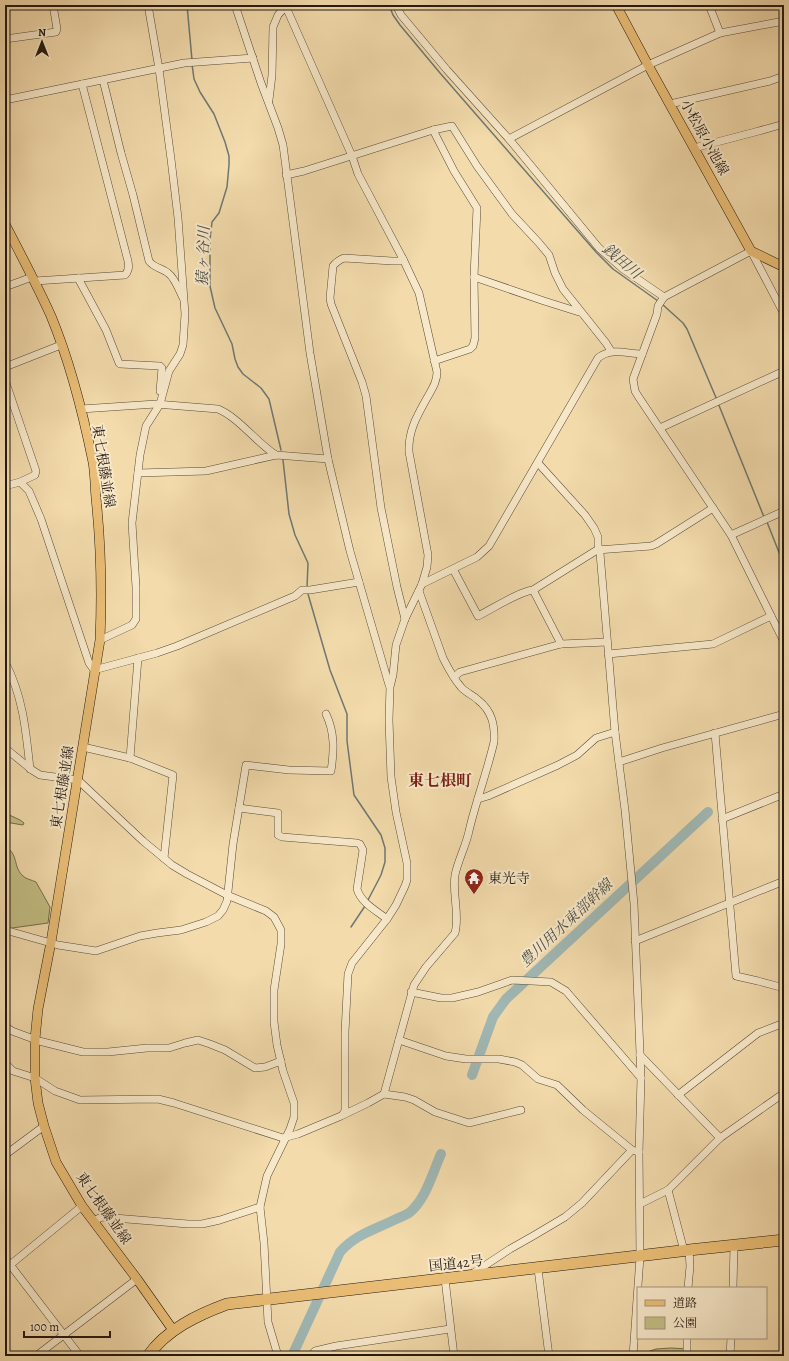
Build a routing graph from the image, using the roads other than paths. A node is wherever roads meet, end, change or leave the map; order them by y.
1 (53, 5) edge
2 (148, 5) edge
3 (235, 5) edge
4 (396, 5) edge
5 (616, 5) edge
6 (709, 5) edge
7 (783, 5) edge
8 (286, 6) edge
9 (784, 9) edge
10 (784, 21) edge
11 (720, 34) junction
12 (5, 39) edge
13 (253, 58) junction
14 (648, 65) junction
15 (159, 69) junction
16 (784, 76) edge
17 (103, 80) junction
18 (82, 84) junction
19 (6, 99) edge
20 (269, 103) junction
21 (670, 104) junction
22 (784, 124) edge
23 (433, 130) junction
24 (509, 139) junction
25 (694, 148) junction
26 (352, 156) junction
27 (286, 175) junction
28 (5, 224) edge
29 (751, 251) junction
30 (403, 259) junction
31 (784, 267) edge
32 (78, 278) junction
33 (474, 278) junction
34 (34, 279) junction
35 (5, 287) edge
36 (664, 297) junction
37 (184, 302) junction
38 (580, 312) junction
39 (784, 314) edge
40 (62, 345) junction
41 (611, 351) junction
42 (642, 354) junction
43 (434, 361) junction
44 (5, 368) edge
45 (784, 371) edge
46 (5, 380) edge
47 (160, 404) junction
48 (81, 409) junction
49 (660, 428) junction
50 (276, 456) junction
51 (328, 459) junction
52 (538, 463) junction
53 (138, 474) junction
54 (20, 482) junction
55 (5, 486) edge
56 (713, 508) junction
57 (784, 511) edge
58 (731, 535) junction
59 (599, 550) junction
60 (452, 569) junction
61 (359, 582) junction
62 (421, 588) junction
63 (534, 590) junction
64 (771, 616) junction
65 (406, 619) junction
66 (100, 640) junction
67 (607, 642) junction
68 (784, 642) edge
69 (561, 644) junction
70 (608, 654) junction
71 (138, 658) junction
72 (5, 662) edge
73 (94, 670) junction
74 (454, 677) junction
75 (390, 687) junction
76 (326, 714) dead end
77 (784, 714) edge
78 (615, 732) junction
79 (715, 733) junction
80 (83, 747) junction
81 (5, 748) edge
82 (130, 758) junction
83 (619, 762) junction
84 (30, 769) junction
85 (78, 780) junction
86 (784, 794) edge
87 (478, 799) junction
88 (239, 808) junction
89 (722, 819) junction
90 (164, 858) junction
91 (784, 881) edge
92 (227, 895) junction
93 (729, 904) junction
94 (387, 919) junction
95 (5, 932) edge
96 (51, 942) junction
97 (636, 942) junction
98 (784, 988) edge
99 (411, 992) junction
100 (784, 1023) edge
101 (5, 1026) edge
102 (35, 1039) junction
103 (399, 1040) junction
104 (640, 1055) junction
105 (281, 1061) junction
106 (5, 1063) edge
107 (35, 1078) junction
108 (641, 1078) junction
109 (784, 1093) edge
110 (384, 1094) junction
111 (678, 1095) junction
112 (521, 1110) dead end
113 (343, 1114) junction
114 (44, 1126) junction
115 (286, 1138) junction
116 (720, 1138) junction
117 (636, 1151) junction
118 (5, 1155) edge
119 (668, 1190) junction
120 (640, 1204) junction
121 (82, 1206) junction
122 (260, 1207) junction
123 (94, 1221) junction
124 (784, 1240) edge
125 (734, 1246) junction
126 (687, 1251) junction
127 (640, 1257) junction
128 (5, 1258) edge
129 (10, 1265) junction
130 (538, 1269) junction
131 (468, 1277) junction
132 (137, 1279) junction
133 (445, 1279) junction
134 (638, 1287) edge
135 (688, 1287) edge
136 (733, 1287) edge
137 (268, 1299) junction
138 (637, 1299) edge
139 (450, 1329) junction
140 (173, 1330) junction
141 (64, 1336) junction
142 (687, 1339) edge
143 (731, 1339) edge
144 (36, 1356) edge
145 (80, 1356) edge
146 (148, 1356) edge
147 (278, 1356) edge
148 (310, 1356) edge
149 (454, 1356) edge
150 (549, 1356) edge
151 (633, 1356) edge
152 (687, 1356) edge
153 (730, 1356) edge

1 - 12 street
2 - 15 street
3 - 13 street
4 - 24 street
5 - 14 main road, 小松原小池線
6 - 11 street
7 - 9 street
8 - 20 street
8 - 26 street
10 - 11 street
11 - 14 street
13 - 15 street
13 - 20 street
14 - 21 main road, 小松原小池線
14 - 24 street
15 - 17 street
15 - 37 street
16 - 21 street
17 - 18 street
17 - 37 street
18 - 19 street
18 - 32 street
20 - 27 street
21 - 25 main road, 小松原小池線
22 - 25 street
23 - 26 street
23 - 33 street
23 - 38 street
24 - 36 street
25 - 29 main road, 小松原小池線
26 - 27 street
26 - 30 street
27 - 51 street
28 - 34 main road, 東七根藤並線
29 - 31 main road
29 - 36 street
29 - 39 street
30 - 43 street
30 - 65 street
32 - 34 street
32 - 47 street
33 - 38 street
33 - 43 street
34 - 35 street
34 - 40 main road, 東七根藤並線
36 - 42 street
37 - 47 street
38 - 41 street
40 - 44 street
40 - 48 main road, 東七根藤並線
41 - 42 street
41 - 52 street
42 - 49 street
43 - 62 street
45 - 49 street
46 - 54 street
47 - 48 street
47 - 50 street
47 - 53 street
48 - 66 main road, 東七根藤並線
49 - 56 street
50 - 51 street
50 - 53 street
51 - 61 street
52 - 59 street
52 - 60 street
53 - 66 street
54 - 55 street
54 - 73 street
56 - 58 street
56 - 59 street
57 - 58 street
58 - 64 street
59 - 63 street
59 - 67 street
60 - 62 street
60 - 63 street
61 - 71 street
61 - 75 street
62 - 65 street
62 - 74 street
63 - 69 street
64 - 68 street
64 - 70 street
65 - 75 street
66 - 73 main road, 東七根藤並線
67 - 69 street
67 - 70 street
69 - 74 street
70 - 78 street
71 - 73 street
71 - 82 street
72 - 84 street
73 - 80 main road, 東七根藤並線
74 - 87 street
75 - 94 street
76 - 88 street
77 - 79 street
78 - 83 street
78 - 87 street
79 - 83 street
79 - 89 street
80 - 82 street
80 - 85 main road, 東七根藤並線
81 - 84 street
82 - 90 street
83 - 97 street
84 - 85 street
85 - 90 street
85 - 96 main road, 東七根藤並線
86 - 89 street
87 - 99 street
88 - 92 street
88 - 94 street
89 - 93 street
90 - 92 street
91 - 93 street
92 - 96 street
92 - 105 street
93 - 97 street
93 - 98 street
94 - 113 street
95 - 96 street
96 - 102 main road, 東七根藤並線
97 - 104 street
99 - 103 street
99 - 108 street
100 - 111 street
101 - 102 street
102 - 105 street
102 - 107 main road, 東七根藤並線
103 - 110 street
103 - 117 street
104 - 108 street
104 - 111 street
105 - 115 street
106 - 107 street
107 - 114 main road, 東七根藤並線
107 - 115 street
108 - 117 street
109 - 116 street
110 - 112 street
110 - 113 street
111 - 116 street
113 - 115 street
114 - 118 street
114 - 121 main road, 東七根藤並線
115 - 122 street
116 - 119 street
117 - 120 street
117 - 131 street
119 - 120 street
119 - 126 street
120 - 127 street
121 - 123 main road, 東七根藤並線
121 - 129 street
122 - 123 street
122 - 137 street
123 - 132 main road, 東七根藤並線
124 - 125 highway, 国道42号
125 - 126 highway, 国道42号
125 - 136 street
126 - 127 highway, 国道42号
126 - 135 street
127 - 130 highway, 国道42号
127 - 134 street
128 - 129 street
129 - 141 street
130 - 131 highway, 国道42号
130 - 150 street
131 - 133 highway, 国道42号
132 - 140 main road, 東七根藤並線
132 - 141 street
133 - 137 highway, 国道42号
133 - 139 street
137 - 140 highway, 国道42号
137 - 147 street
138 - 151 street
139 - 148 street
139 - 149 street
140 - 146 highway, 国道42号
141 - 144 street
141 - 145 street
142 - 152 street
143 - 153 street

